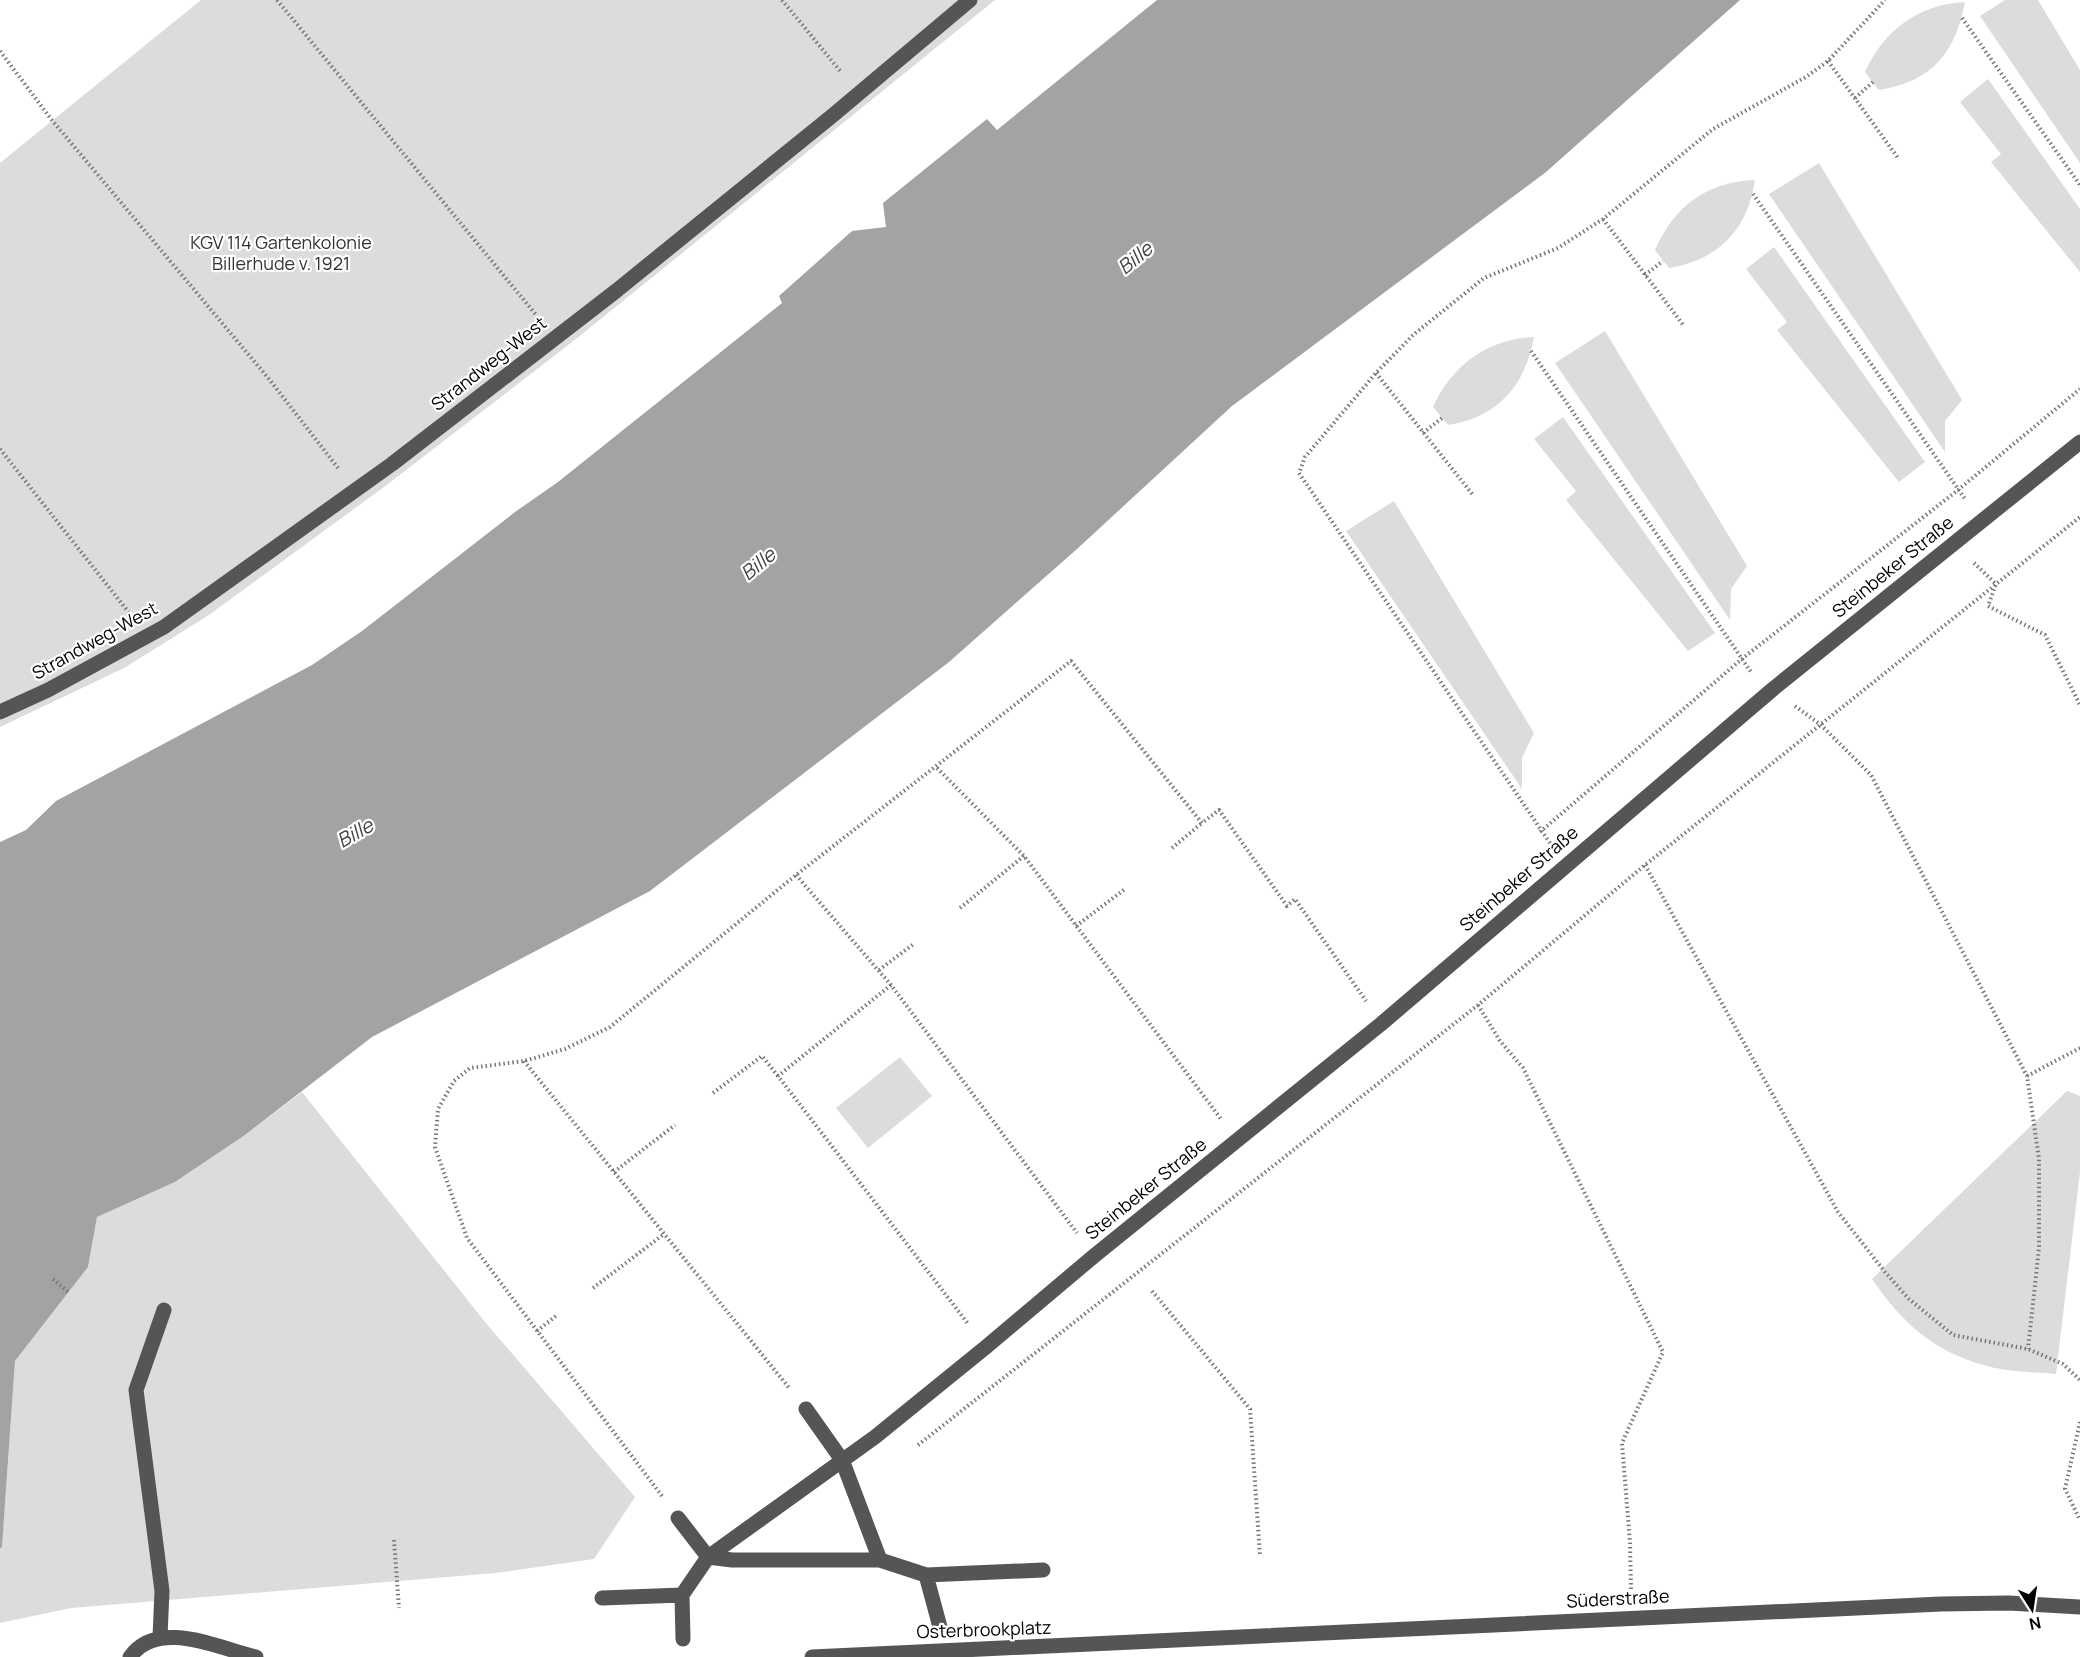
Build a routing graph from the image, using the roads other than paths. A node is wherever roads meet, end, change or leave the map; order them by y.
1 (970, 0) edge
2 (2080, 442) edge
3 (0, 712) edge
4 (164, 1310) dead end
5 (806, 1409) road end
6 (842, 1460) junction
7 (678, 1518) road end
8 (708, 1557) junction
9 (880, 1560) junction
10 (1043, 1570) dead end
11 (926, 1575) junction
12 (682, 1595) junction
13 (602, 1598) dead end
14 (2080, 1607) edge
15 (940, 1627) dead end
16 (160, 1637) junction
17 (683, 1640) dead end
18 (1158, 1642) joint
19 (130, 1657) edge
20 (256, 1657) edge
21 (812, 1657) edge

1 - 3 street, Strandweg-West
2 - 6 street, Steinbeker Straße
4 - 16 street
5 - 6 street
6 - 8 street
6 - 9 street
7 - 8 street
8 - 9 street
8 - 12 street
9 - 11 street
10 - 11 street
11 - 15 street
12 - 13 street
12 - 17 street
14 - 18 street, Süderstraße
16 - 19 street
16 - 20 street
18 - 21 street, Osterbrookplatz

